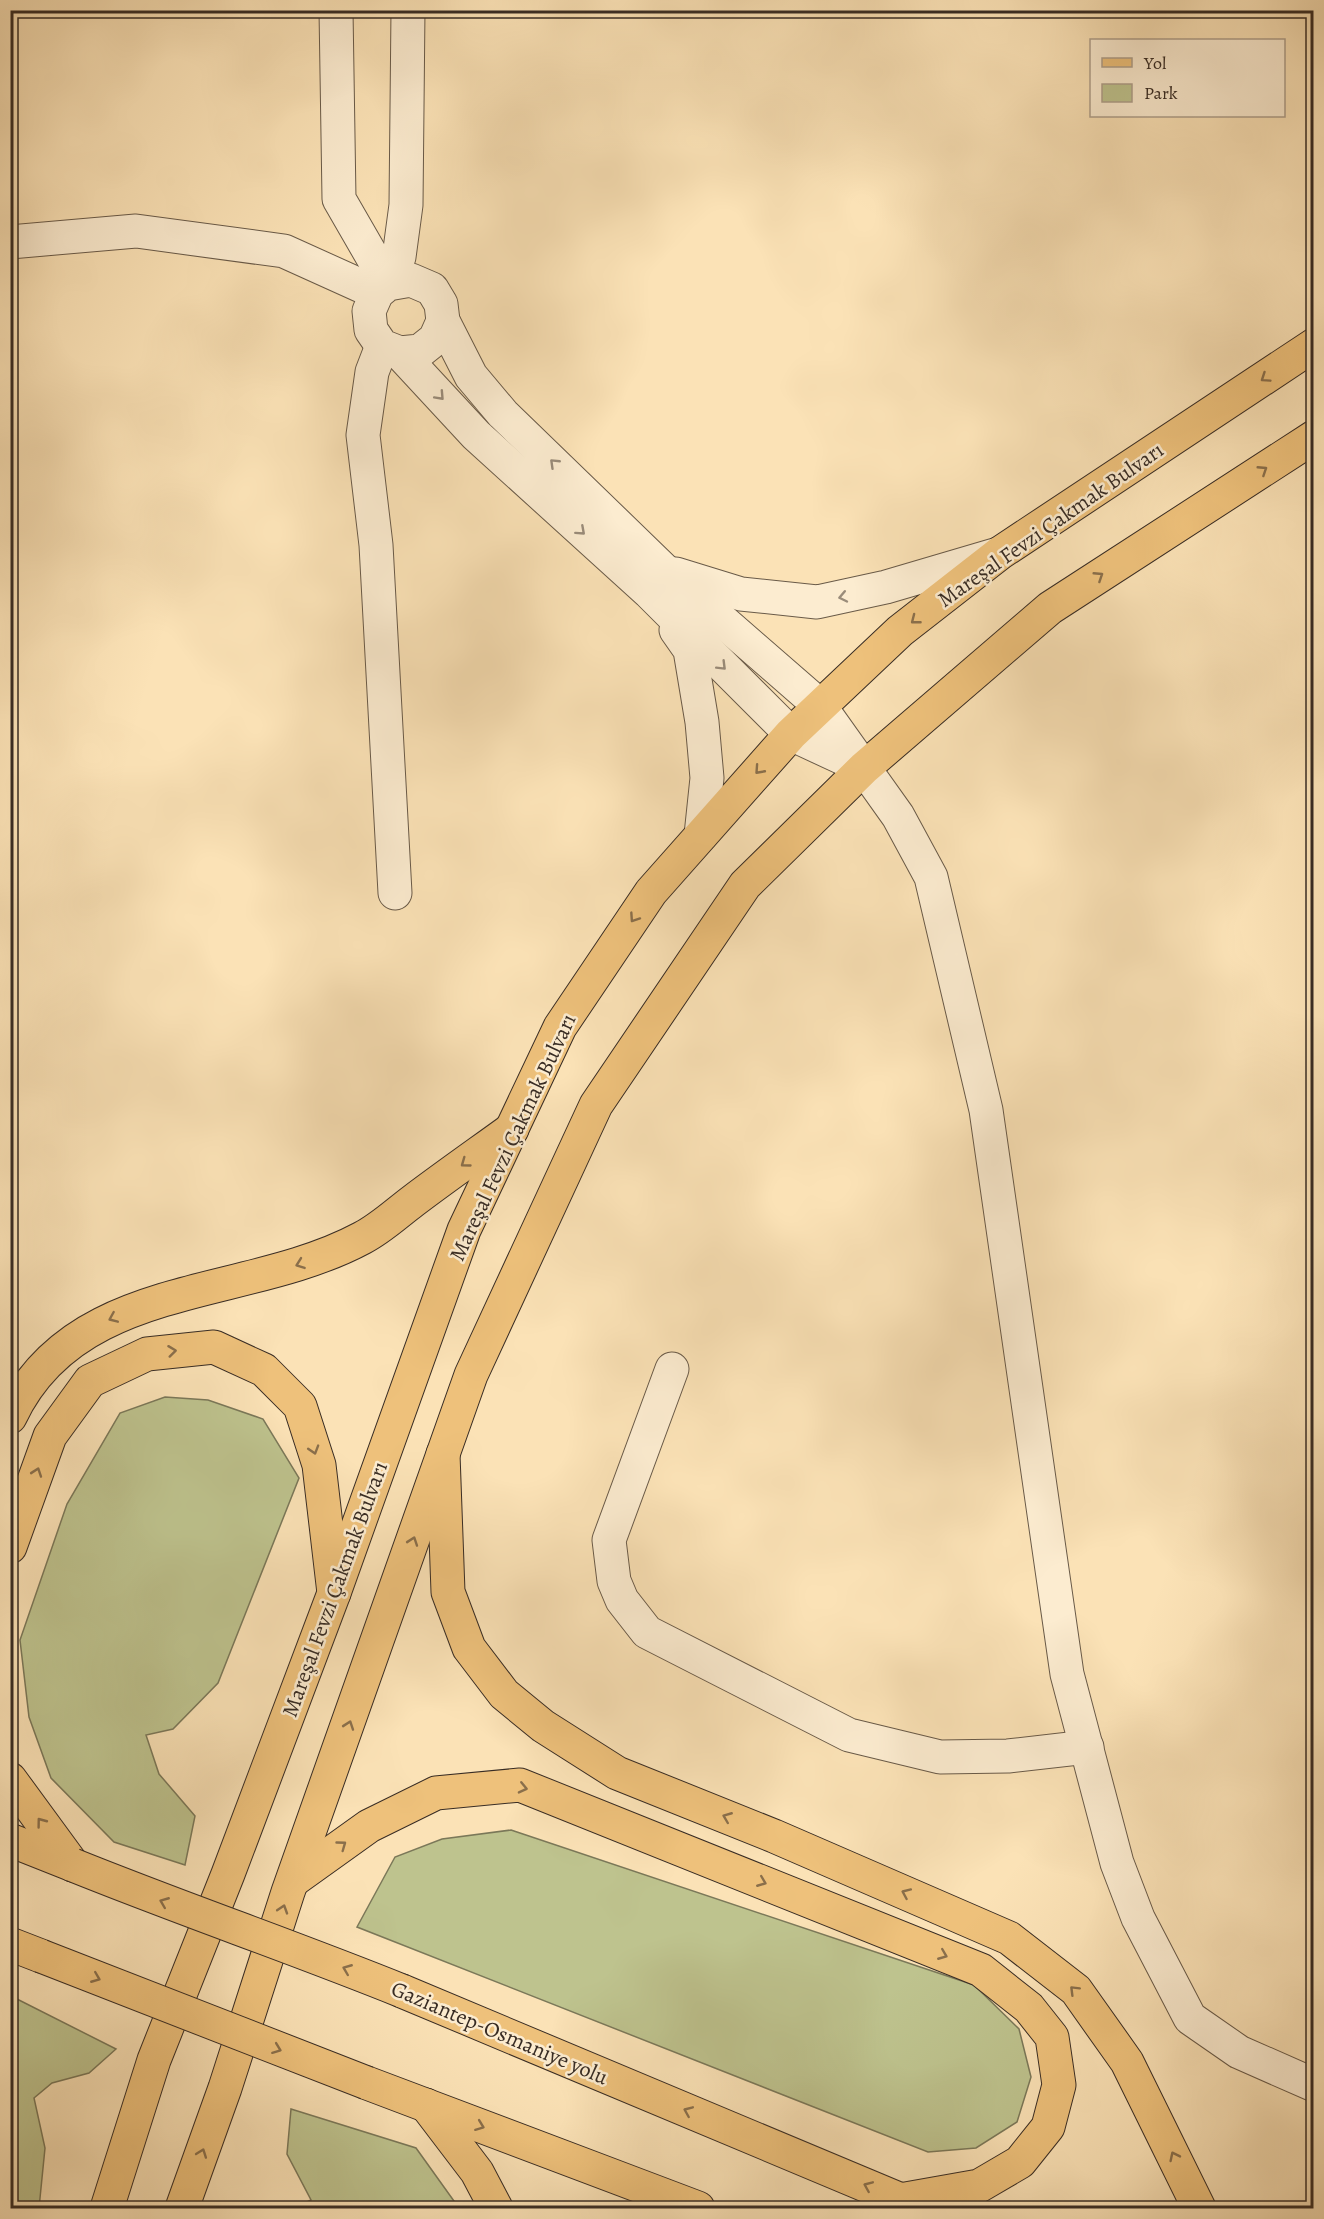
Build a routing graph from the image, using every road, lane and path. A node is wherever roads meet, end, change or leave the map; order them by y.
1 (336, 10) edge
2 (408, 10) edge
3 (406, 205) junction
4 (10, 242) edge
5 (382, 289) junction
6 (432, 290) junction
7 (443, 321) junction
8 (1314, 345) edge
9 (391, 350) junction
10 (1314, 437) edge
11 (1000, 553) junction
12 (656, 581) junction
13 (819, 705) junction
14 (791, 734) junction
15 (864, 768) junction
16 (701, 835) junction
17 (395, 893) dead end
18 (512, 1129) junction
19 (672, 1369) dead end
20 (10, 1416) edge
21 (443, 1454) junction
22 (10, 1547) edge
23 (334, 1593) junction
24 (1087, 1747) junction
25 (10, 1779) edge
26 (10, 1840) edge
27 (73, 1865) junction
28 (295, 1879) junction
29 (10, 1944) edge
30 (1314, 2085) edge
31 (426, 2105) junction
32 (911, 2204) edge
33 (107, 2208) edge
34 (182, 2208) edge
35 (496, 2208) edge
36 (698, 2208) edge
37 (1199, 2208) edge

1 - 5 street
2 - 3 street
3 - 5 street
3 - 6 street
4 - 5 street
5 - 6 street
5 - 9 street
6 - 7 street
7 - 9 street
12 -> 7 street
8 -> 11 main road, Mareşal Fevzi Çakmak Bulvarı
9 -> 12 street
9 - 17 street
15 -> 10 main road
11 -> 12 street
11 -> 13 main road, Mareşal Fevzi Çakmak Bulvarı
12 - 13 street
12 -> 14 street
12 - 16 street
13 - 14 main road, Mareşal Fevzi Çakmak Bulvarı
13 - 15 street
14 - 15 street
14 -> 16 main road, Mareşal Fevzi Çakmak Bulvarı
15 - 21 main road
15 - 24 street
16 -> 18 main road, Mareşal Fevzi Çakmak Bulvarı
18 -> 20 main road
18 - 23 main road, Mareşal Fevzi Çakmak Bulvarı
19 - 24 street
28 -> 21 main road
37 -> 21 main road
22 -> 23 main road
23 - 33 main road, Mareşal Fevzi Çakmak Bulvarı
24 - 30 street
27 -> 25 main road
26 - 27 main road
32 -> 27 main road, Gaziantep-Osmaniye yolu, bridge
28 -> 32 main road
34 -> 28 main road
29 -> 31 main road, bridge
31 - 35 main road
31 -> 36 main road

